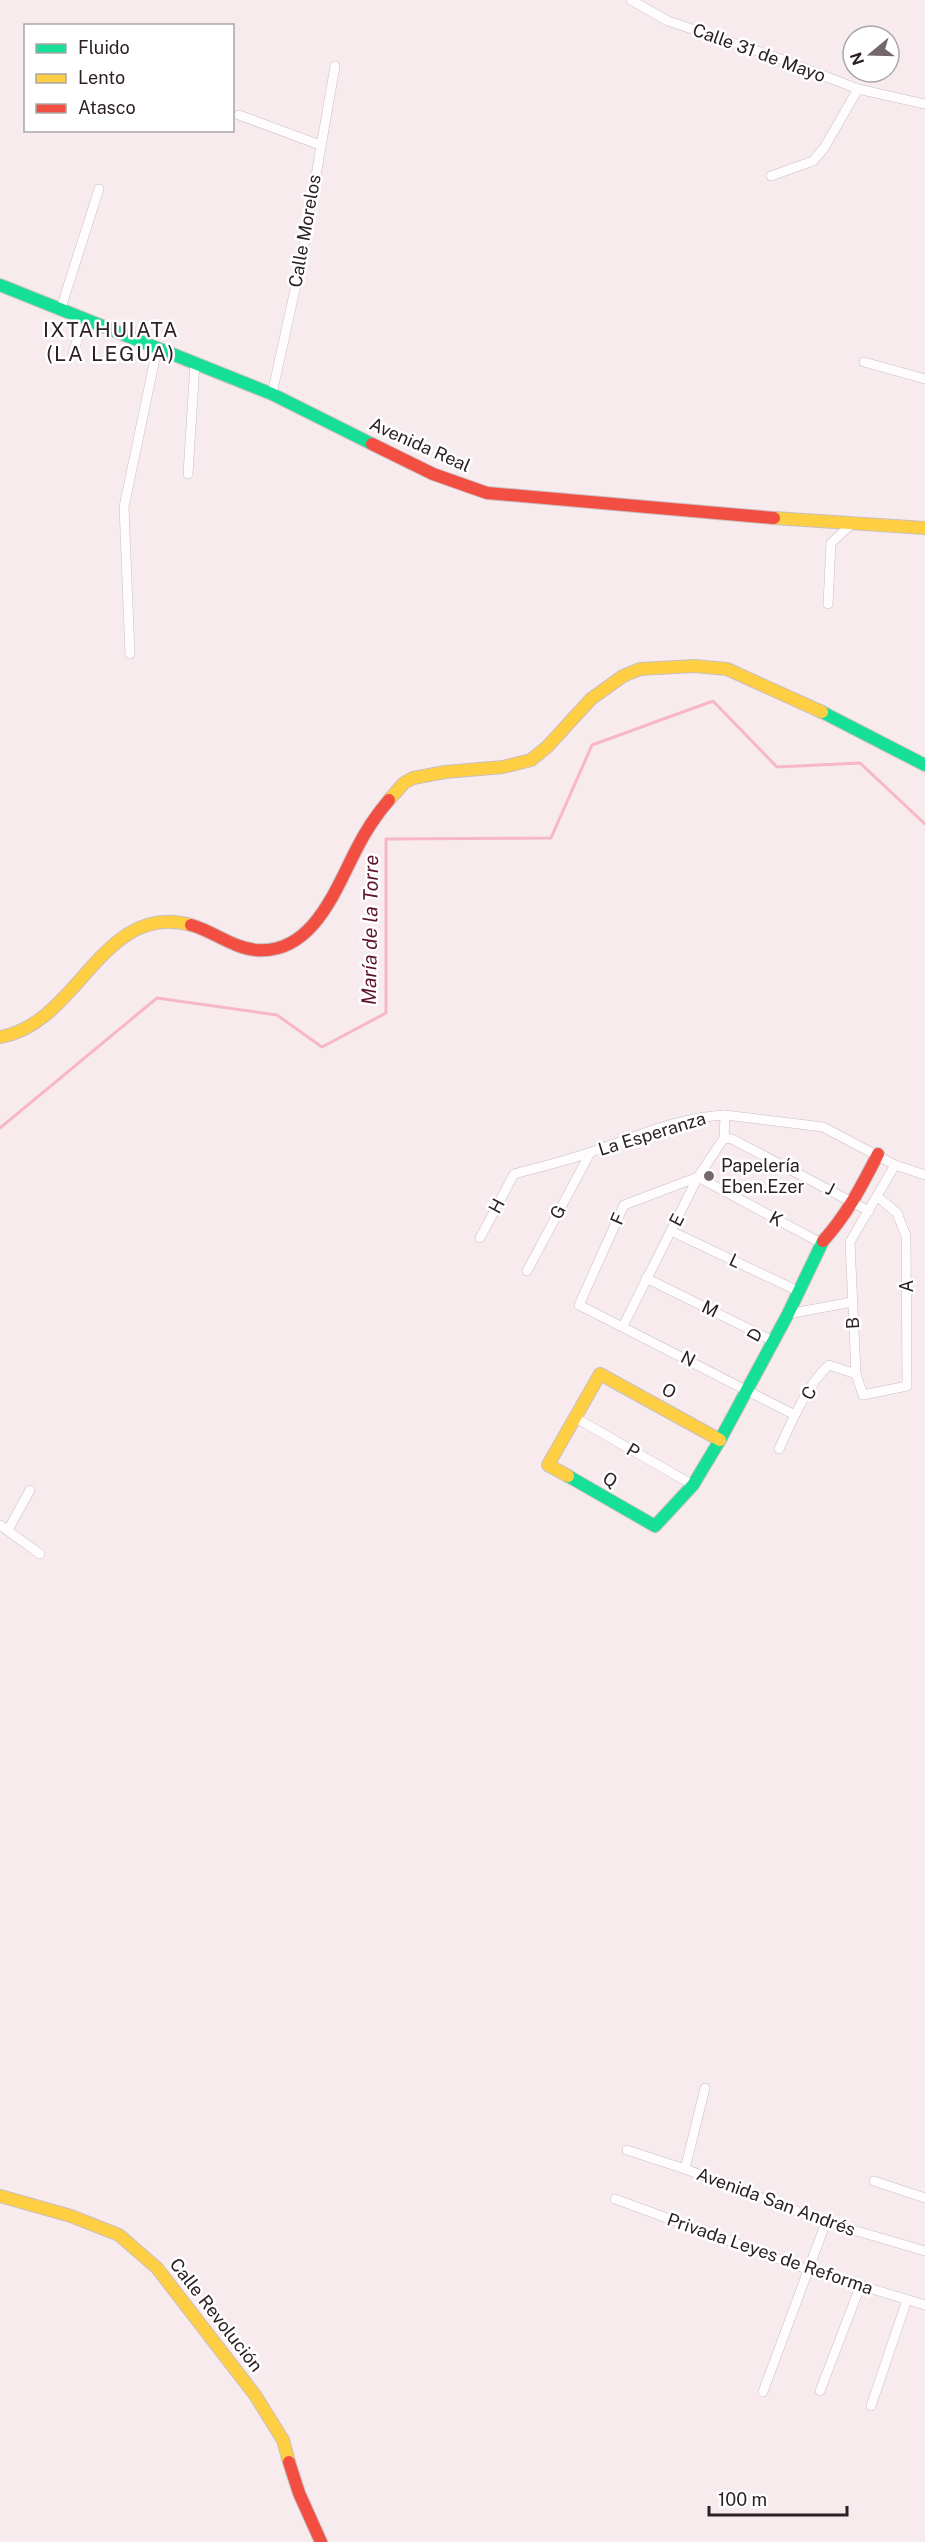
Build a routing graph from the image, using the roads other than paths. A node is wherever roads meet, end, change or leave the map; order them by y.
1 (631, 0) edge
2 (334, 66) dead end
3 (858, 89) junction
4 (925, 104) edge
5 (239, 115) dead end
6 (320, 145) junction
7 (771, 176) dead end
8 (99, 189) dead end
9 (0, 285) edge
10 (61, 308) junction
11 (84, 319) junction
12 (157, 349) junction
13 (73, 353) dead end
14 (864, 362) dead end
15 (195, 364) junction
16 (925, 379) edge
17 (272, 394) junction
18 (188, 474) dead end
19 (854, 522) junction
20 (925, 528) edge
21 (828, 604) dead end
22 (130, 654) dead end
23 (925, 765) edge
24 (0, 1037) edge
25 (725, 1115) junction
26 (724, 1138) junction
27 (590, 1153) junction
28 (878, 1154) junction
29 (895, 1165) junction
30 (514, 1174) joint
31 (925, 1175) edge
32 (699, 1177) junction
33 (878, 1197) junction
34 (853, 1201) junction
35 (869, 1211) junction
36 (671, 1231) junction
37 (480, 1238) dead end
38 (821, 1243) junction
39 (527, 1271) dead end
40 (646, 1278) junction
41 (798, 1291) junction
42 (852, 1302) junction
43 (579, 1305) joint
44 (788, 1314) junction
45 (623, 1326) junction
46 (773, 1341) junction
47 (856, 1374) junction
48 (746, 1389) junction
49 (795, 1415) junction
50 (574, 1417) junction
51 (720, 1440) junction
52 (779, 1449) dead end
53 (693, 1485) junction
54 (30, 1490) dead end
55 (655, 1526) joint
56 (4, 1528) edge
57 (40, 1554) dead end
58 (705, 2088) dead end
59 (627, 2150) dead end
60 (685, 2169) junction
61 (874, 2181) dead end
62 (0, 2196) edge
63 (925, 2198) edge
64 (615, 2199) dead end
65 (826, 2222) junction
66 (925, 2251) edge
67 (809, 2270) junction
68 (860, 2288) junction
69 (907, 2300) junction
70 (925, 2306) edge
71 (820, 2391) dead end
72 (763, 2392) dead end
73 (871, 2406) dead end
74 (321, 2542) edge

1 - 3 street, Calle 31 de Mayo
2 - 6 street, Calle Morelos
3 - 4 street, Calle 31 de Mayo
3 - 7 street
5 - 6 street
6 - 17 street, Calle Morelos
8 - 10 street
9 - 10 street, Avenida Real
10 - 11 street, Avenida Real
11 - 12 street, Avenida Real
11 - 13 street
12 - 15 street, Avenida Real
12 - 22 street
14 - 16 street
15 - 17 street, Avenida Real
15 - 18 street
17 - 19 street, Avenida Real
19 - 20 street, Avenida Real
19 - 21 street
23 - 24 street
25 - 26 street
25 - 27 street, La Esperanza
25 - 28 street, La Esperanza
26 - 32 street, E
26 - 34 street, J
27 - 30 street, La Esperanza
27 - 39 street, G
28 - 29 street, La Esperanza
28 - 34 street, D
29 - 31 street, La Esperanza
29 - 33 street
30 - 37 street, H
32 - 36 street, E
32 - 38 street, K
32 - 43 street, F
33 - 35 street
33 - 47 street, A
34 - 35 street, J
34 - 38 street, D
35 - 42 street, B
36 - 40 street, E
36 - 41 street, L
38 - 41 street, D
40 - 45 street, E
40 - 46 street, M
41 - 44 street, D
42 - 44 street
42 - 47 street, B
43 - 45 street, N
44 - 46 street, D
45 - 48 street, N
46 - 48 street, D
47 - 49 street, C
48 - 49 street, N
48 - 51 street, D
49 - 52 street, C
50 - 51 street, O
50 - 53 street, P
50 - 55 street, Q
51 - 53 street, D
53 - 55 street, D
54 - 56 street
56 - 57 street
58 - 60 street
59 - 60 street, Avenida San Andrés
60 - 65 street, Avenida San Andrés
61 - 63 street
62 - 74 street, Calle Revolución
64 - 67 street, Privada Leyes de Reforma
65 - 66 street, Avenida San Andrés
65 - 67 street
67 - 68 street, Privada Leyes de Reforma
67 - 72 street
68 - 69 street, Privada Leyes de Reforma
68 - 71 street
69 - 70 street, Privada Leyes de Reforma
69 - 73 street

